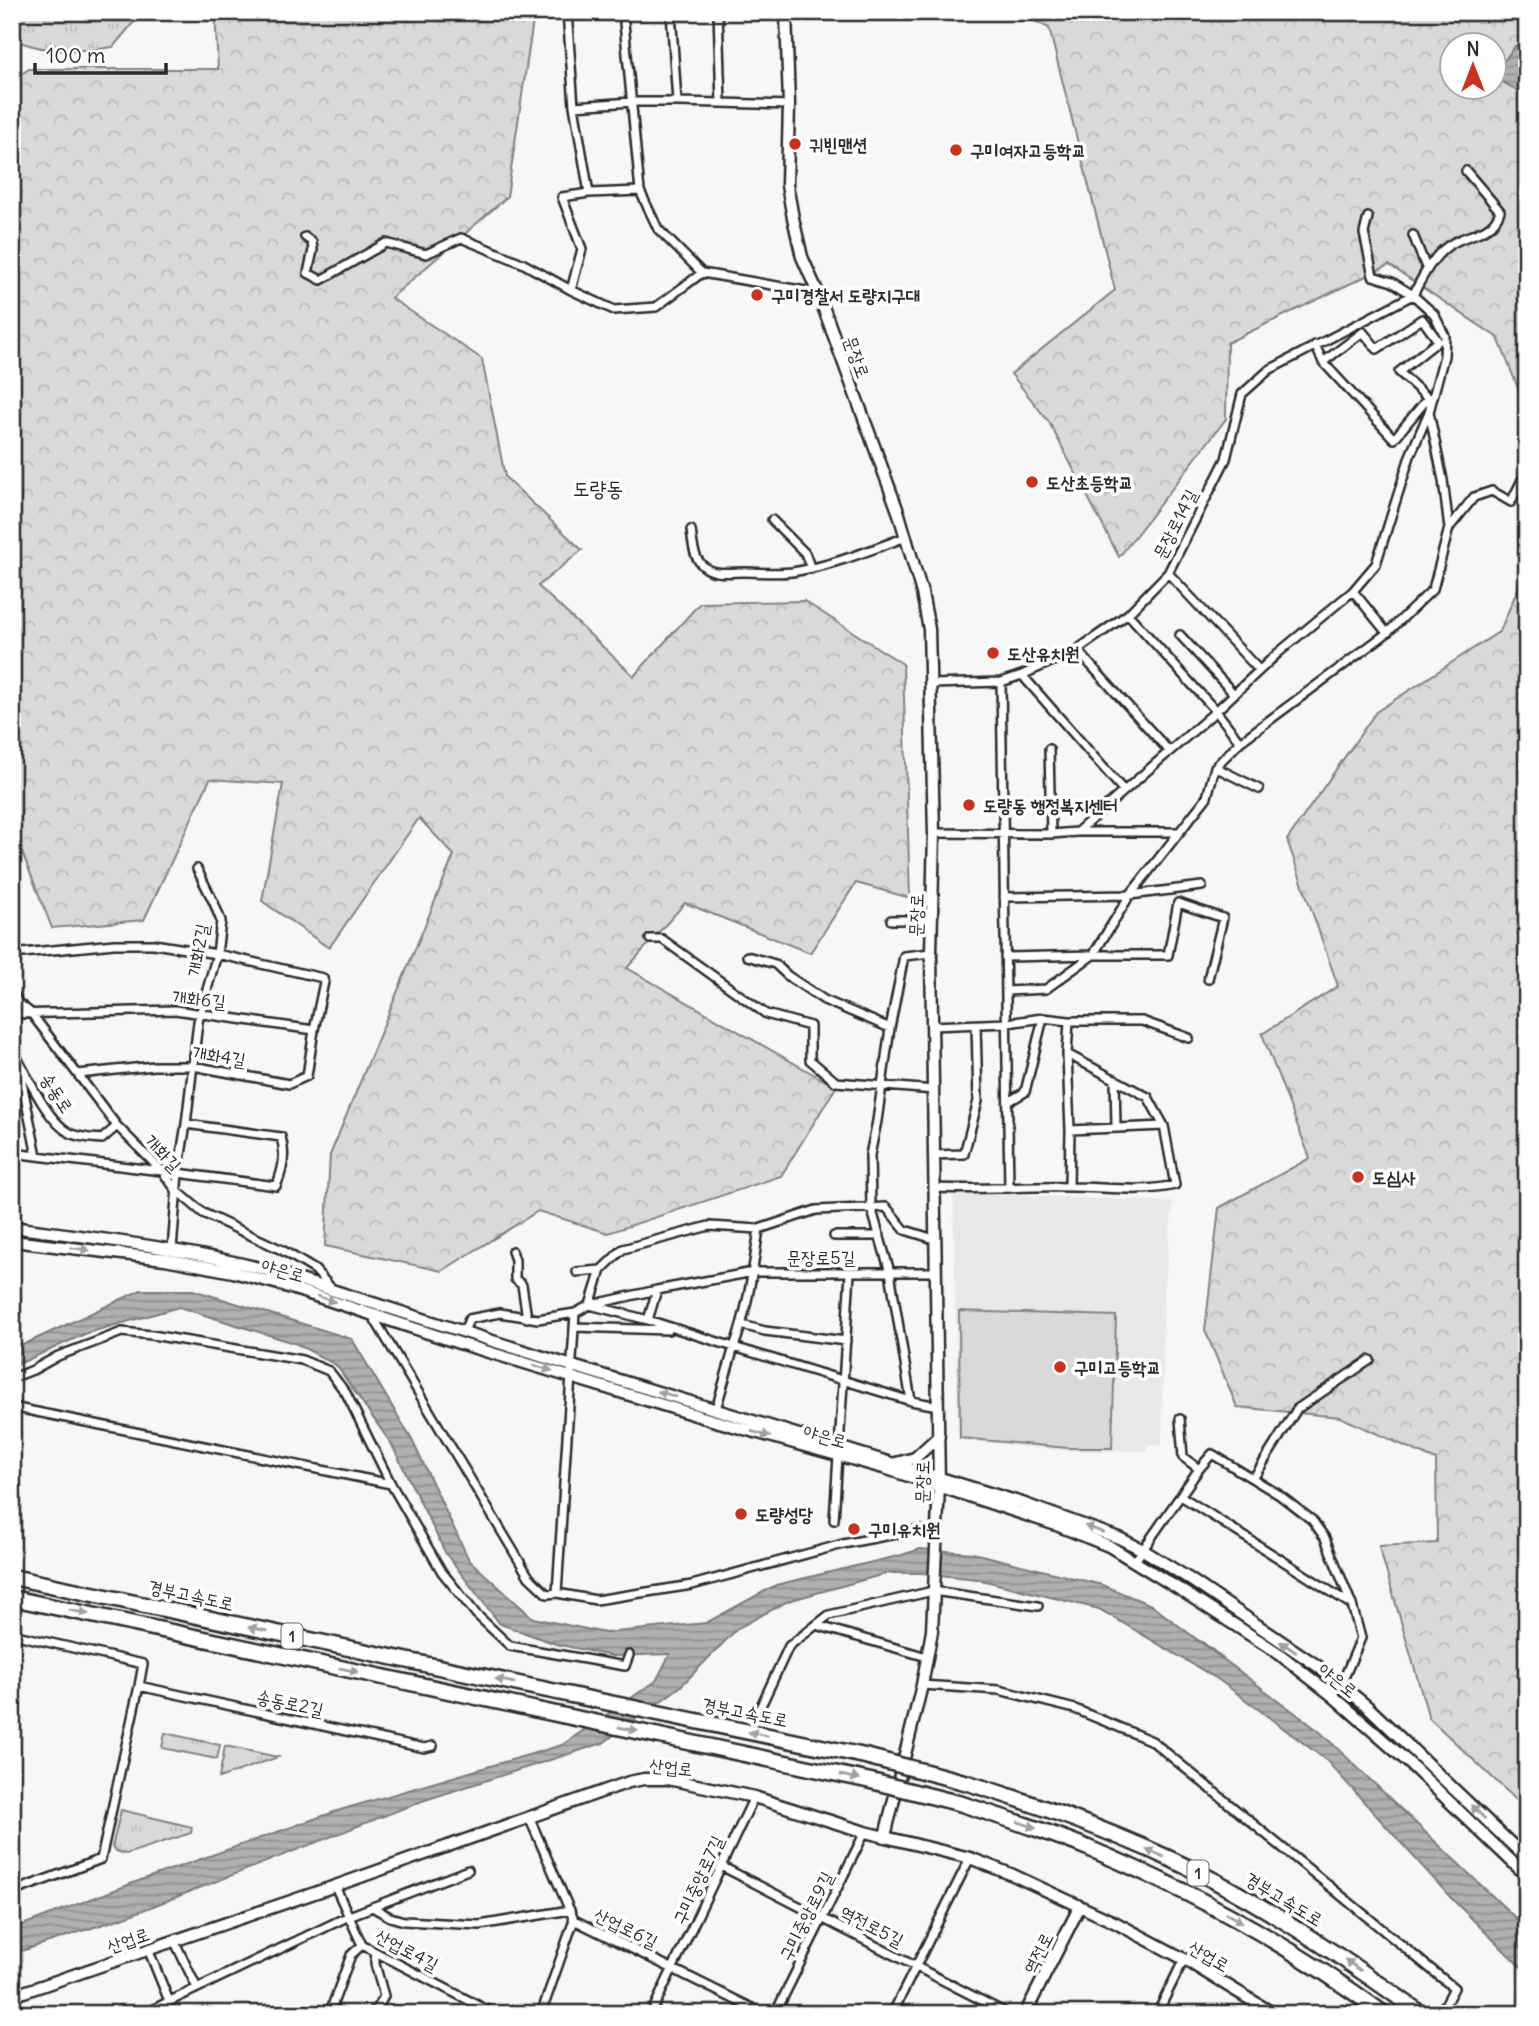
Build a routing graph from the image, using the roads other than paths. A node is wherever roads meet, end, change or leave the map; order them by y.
1 (17, 12) edge
2 (568, 12) edge
3 (623, 12) edge
4 (671, 12) edge
5 (718, 12) edge
6 (820, 12) edge
7 (786, 14) edge
8 (12, 30) edge
9 (632, 102) junction
10 (677, 102) junction
11 (721, 103) junction
12 (789, 105) junction
13 (574, 106) junction
14 (1466, 171) dead end
15 (640, 191) junction
16 (589, 193) junction
17 (1368, 217) dead end
18 (1413, 235) dead end
19 (304, 237) dead end
20 (1427, 270) junction
21 (702, 273) junction
22 (571, 290) junction
23 (818, 293) junction
24 (1413, 295) junction
25 (1315, 345) junction
26 (1323, 362) junction
27 (1428, 398) junction
28 (1429, 412) junction
29 (1522, 480) dead end
30 (772, 520) dead end
31 (1449, 528) junction
32 (691, 530) dead end
33 (906, 537) junction
34 (811, 569) junction
35 (1168, 573) junction
36 (1353, 591) junction
37 (1128, 614) junction
38 (1387, 633) junction
39 (1180, 635) dead end
40 (1077, 650) junction
41 (1259, 670) junction
42 (1022, 675) junction
43 (1001, 682) junction
44 (931, 684) junction
45 (1234, 694) junction
46 (1216, 711) junction
47 (1240, 742) junction
48 (1049, 749) dead end
49 (1169, 751) junction
50 (1215, 767) junction
51 (1259, 789) dead end
52 (1124, 791) junction
53 (1077, 832) junction
54 (1178, 832) junction
55 (934, 833) junction
56 (1003, 833) junction
57 (1051, 834) junction
58 (197, 869) dead end
59 (1202, 886) dead end
60 (1182, 889) junction
61 (1129, 895) junction
62 (1004, 897) junction
63 (1178, 902) junction
64 (891, 920) dead end
65 (932, 920) junction
66 (650, 939) dead end
67 (931, 953) junction
68 (12, 954) edge
69 (217, 954) junction
70 (1093, 955) junction
71 (747, 956) dead end
72 (1005, 957) junction
73 (1208, 979) dead end
74 (12, 991) edge
75 (1006, 991) junction
76 (31, 1013) junction
77 (200, 1013) junction
78 (13, 1014) edge
79 (1044, 1018) junction
80 (1069, 1021) junction
81 (1007, 1023) junction
82 (976, 1025) junction
83 (932, 1026) junction
84 (890, 1028) junction
85 (314, 1030) junction
86 (1189, 1038) dead end
87 (1067, 1054) junction
88 (15, 1058) edge
89 (193, 1066) junction
90 (78, 1074) junction
91 (1115, 1079) junction
92 (883, 1087) junction
93 (934, 1090) junction
94 (1008, 1102) junction
95 (186, 1124) junction
96 (117, 1126) junction
97 (1164, 1126) junction
98 (1116, 1127) junction
99 (1070, 1130) junction
100 (12, 1153) edge
101 (934, 1154) junction
102 (37, 1156) junction
103 (162, 1171) junction
104 (178, 1173) junction
105 (1069, 1187) junction
106 (935, 1188) junction
107 (1009, 1188) junction
108 (176, 1190) junction
109 (871, 1207) junction
110 (12, 1227) edge
111 (759, 1230) junction
112 (834, 1236) dead end
113 (880, 1236) junction
114 (934, 1239) junction
115 (12, 1241) edge
116 (173, 1250) junction
117 (512, 1251) dead end
118 (601, 1270) junction
119 (577, 1272) dead end
120 (753, 1272) junction
121 (890, 1272) junction
122 (935, 1272) junction
123 (850, 1273) junction
124 (331, 1289) junction
125 (657, 1290) junction
126 (590, 1305) junction
127 (575, 1312) junction
128 (372, 1315) junction
129 (527, 1318) junction
130 (648, 1320) junction
131 (742, 1325) junction
132 (574, 1326) junction
133 (676, 1330) junction
134 (464, 1332) junction
135 (846, 1341) junction
136 (734, 1347) junction
137 (1370, 1360) dead end
138 (571, 1371) junction
139 (12, 1378) edge
140 (844, 1381) junction
141 (911, 1401) junction
142 (938, 1406) junction
143 (12, 1407) edge
144 (716, 1409) junction
145 (1180, 1419) dead end
146 (939, 1436) junction
147 (839, 1451) junction
148 (895, 1464) junction
149 (1199, 1469) junction
150 (1253, 1479) junction
151 (939, 1482) junction
152 (391, 1484) junction
153 (1181, 1496) junction
154 (834, 1520) dead end
155 (936, 1532) junction
156 (1143, 1550) junction
157 (1135, 1561) junction
158 (12, 1577) edge
159 (933, 1591) junction
160 (557, 1592) junction
161 (12, 1598) edge
162 (1352, 1605) junction
163 (1038, 1606) dead end
164 (816, 1625) junction
165 (12, 1634) edge
166 (629, 1655) dead end
167 (927, 1657) junction
168 (922, 1685) junction
169 (1342, 1685) junction
170 (139, 1686) junction
171 (760, 1708) dead end
172 (433, 1746) dead end
173 (754, 1797) junction
174 (529, 1817) junction
175 (865, 1832) junction
176 (885, 1836) junction
177 (970, 1858) junction
178 (1527, 1859) edge
179 (721, 1866) junction
180 (468, 1870) dead end
181 (1527, 1876) edge
182 (335, 1886) junction
183 (12, 1892) edge
184 (1080, 1906) junction
185 (372, 1907) junction
186 (570, 1910) junction
187 (349, 1916) junction
188 (822, 1918) junction
189 (574, 1920) junction
190 (174, 1940) junction
191 (362, 1945) junction
192 (148, 1950) junction
193 (375, 1952) junction
194 (1184, 1959) junction
195 (917, 1967) junction
196 (673, 1969) junction
197 (197, 1988) junction
198 (12, 1996) edge
199 (169, 2001) junction
200 (12, 2009) edge
201 (379, 2010) edge
202 (24, 2014) edge
203 (143, 2014) edge
204 (326, 2014) edge
205 (370, 2014) edge
206 (495, 2014) edge
207 (541, 2014) edge
208 (651, 2014) edge
209 (764, 2014) edge
210 (775, 2014) edge
211 (892, 2014) edge
212 (1008, 2014) edge
213 (1025, 2014) edge
214 (1157, 2014) edge
215 (1273, 2014) edge
216 (1384, 2014) edge
217 (1422, 2014) edge
218 (1440, 2014) edge

1 - 8 street
2 - 13 street
3 - 9 street
4 - 10 street
5 - 11 street
6 - 7 street
7 - 12 street, 문장로
9 - 10 street
9 - 13 street
9 - 15 street
10 - 11 street
11 - 12 street
12 - 23 street, 문장로
13 - 16 street
14 - 20 street
15 - 16 street
15 - 21 street
16 - 22 street
17 - 24 street
18 - 20 street
19 - 22 street
20 - 24 street
21 - 22 street
21 - 23 street
23 - 33 street, 문장로
24 - 25 street, 문장로14길
24 - 28 street
25 - 26 street
25 - 35 street, 문장로14길
26 - 27 street
26 - 27 street
27 - 28 street
28 - 31 street
28 - 36 street
29 - 31 street
30 - 34 street
31 - 38 street
32 - 34 street
33 - 34 street
33 - 44 street, 문장로
35 - 37 street, 문장로14길
35 - 41 street
36 - 38 street
36 - 41 street
37 - 40 street, 문장로14길
37 - 46 street
38 - 47 street
39 - 45 street
40 - 42 street, 문장로14길
40 - 49 street
41 - 45 street
42 - 43 street, 문장로14길
42 - 52 street
43 - 44 street, 문장로14길
43 - 56 street
44 - 55 street, 문장로
45 - 46 street
46 - 47 street
46 - 49 street
47 - 50 street
48 - 57 street
49 - 52 street
50 - 51 street
50 - 54 street
52 - 53 street
53 - 54 street
53 - 57 street
54 - 61 street
55 - 56 street
55 - 65 street, 문장로
56 - 57 street
56 - 62 street
58 - 69 street, 개화2길
59 - 60 street
60 - 61 street
60 - 63 street
61 - 62 street
61 - 70 street
62 - 72 street
63 - 70 street
63 - 73 street
64 - 65 street
65 - 67 street, 문장로
66 - 92 street
67 - 83 street, 문장로
67 - 84 street
68 - 69 street
69 - 77 street, 개화2길
69 - 85 street
70 - 72 street
70 - 75 street
71 - 84 street
72 - 75 street
74 - 76 street, 개화길
75 - 81 street
76 - 77 street, 개화6길
76 - 78 street, 송동로
76 - 90 street, 개화길
77 - 85 street, 개화6길
77 - 89 street, 개화2길
78 - 88 street, 송동로
79 - 80 street
79 - 81 street
79 - 94 street
80 - 86 street
80 - 87 street
81 - 82 street
81 - 94 street
82 - 83 street
82 - 101 street
83 - 93 street, 문장로
84 - 92 street
85 - 89 street, 개화4길
87 - 91 street
87 - 99 street
88 - 96 street, 송동로
88 - 102 street, 송동로
89 - 90 street, 개화4길
89 - 95 street, 개화2길
90 - 96 street, 개화길
91 - 97 street
91 - 98 street
92 - 93 street
92 - 109 street
93 - 101 street, 문장로
94 - 107 street
95 - 104 street, 개화2길
95 - 104 street
96 - 103 street, 개화길
97 - 98 street
97 - 105 street
98 - 99 street
99 - 105 street
100 - 102 street
101 - 106 street, 문장로
102 - 103 street
103 - 104 street
103 - 108 street, 개화길
104 - 108 street, 개화2길
105 - 107 street
106 - 107 street
106 - 114 street, 문장로
108 - 116 street
108 - 124 street, 개화길
109 - 111 street
109 - 113 street
109 - 114 street
110 - 116 street, 야은로
111 - 118 street
111 - 120 street
112 - 113 street
113 - 121 street
114 - 122 street, 문장로
115 -> 128 street, 야은로
116 - 124 street, 야은로
117 - 129 street
118 - 119 street
118 - 126 street
120 - 123 street, 문장로5길
120 - 125 street, 문장로5길
120 - 131 street
121 - 122 street, 문장로5길
121 - 123 street, 문장로5길
121 - 141 street
122 - 142 street, 문장로
123 - 135 street
124 - 134 street, 야은로
125 - 126 street, 문장로5길
125 - 130 street
126 - 127 street, 문장로5길
126 - 130 street
127 - 129 street, 문장로5길
127 - 132 street
128 -> 138 street, 야은로
128 - 160 street
129 - 134 street, 문장로5길
130 - 133 street
131 - 135 street
131 - 136 street
132 - 133 street
132 - 138 street
133 - 136 street
134 - 138 street, 야은로
135 - 140 street
136 - 140 street
136 - 144 street
137 - 150 street
144 -> 138 street, 야은로
138 -> 147 street, 야은로
138 - 160 street
139 - 152 street
140 - 141 street
140 - 147 street
141 - 142 street
142 - 146 street, 문장로
143 - 152 street
144 - 147 street, 야은로
145 - 149 street
146 - 148 street
146 - 151 street, 문장로
147 - 148 street, 야은로
147 - 151 street, 야은로
147 - 154 street
148 - 151 street, 야은로
149 - 150 street
149 - 153 street
150 - 162 street
151 - 155 street, 문장로
156 -> 151 street, 야은로
151 - 157 street, 야은로
152 - 166 street
153 - 156 street
153 - 162 street
155 - 159 street, 문장로
155 - 160 street
156 - 157 street
169 -> 156 street, 야은로
157 - 181 street, 야은로
217 -> 158 highway, 경부고속도로 / 1, bridge
159 - 163 street
159 - 164 street
159 - 167 street, 문장로
161 -> 216 highway, 1, bridge
162 - 169 street
164 - 167 street
164 - 171 street
165 - 170 street
167 - 168 street, 문장로
168 - 176 street, 문장로
168 - 218 street
178 -> 169 street, 야은로
170 - 172 street, 송동로2길
170 - 183 street
173 - 174 street, 산업로
173 - 175 street, 산업로
173 - 179 street, 구미중앙로7길
174 - 182 street, 산업로
174 - 186 street, 산업로6길
175 - 176 street, 산업로
175 - 188 street, 구미중앙로9길
176 - 177 street, 산업로
177 - 184 street, 산업로
177 - 195 street
179 - 188 street, 역전로5길
179 - 196 street, 구미중앙로7길
180 - 185 street
182 - 187 street, 산업로4길
182 - 190 street, 산업로
184 - 194 street, 산업로
184 - 213 street, 역전로
185 - 186 street
185 - 187 street
186 - 189 street, 산업로6길
187 - 191 street, 산업로4길
187 - 197 street
188 - 195 street, 역전로5길
188 - 210 street, 구미중앙로9길
189 - 196 street, 산업로6길
189 - 207 street
190 - 192 street, 산업로
190 - 197 street
191 - 193 street, 산업로4길
191 - 204 street
192 - 198 street, 산업로
192 - 199 street
193 - 201 street
193 - 206 street, 산업로4길
194 - 214 street
194 - 215 street, 산업로
195 - 211 street
195 - 212 street, 역전로5길
196 - 208 street, 구미중앙로7길
196 - 209 street, 산업로6길
197 - 199 street
199 - 203 street
200 - 202 street
201 - 205 street

